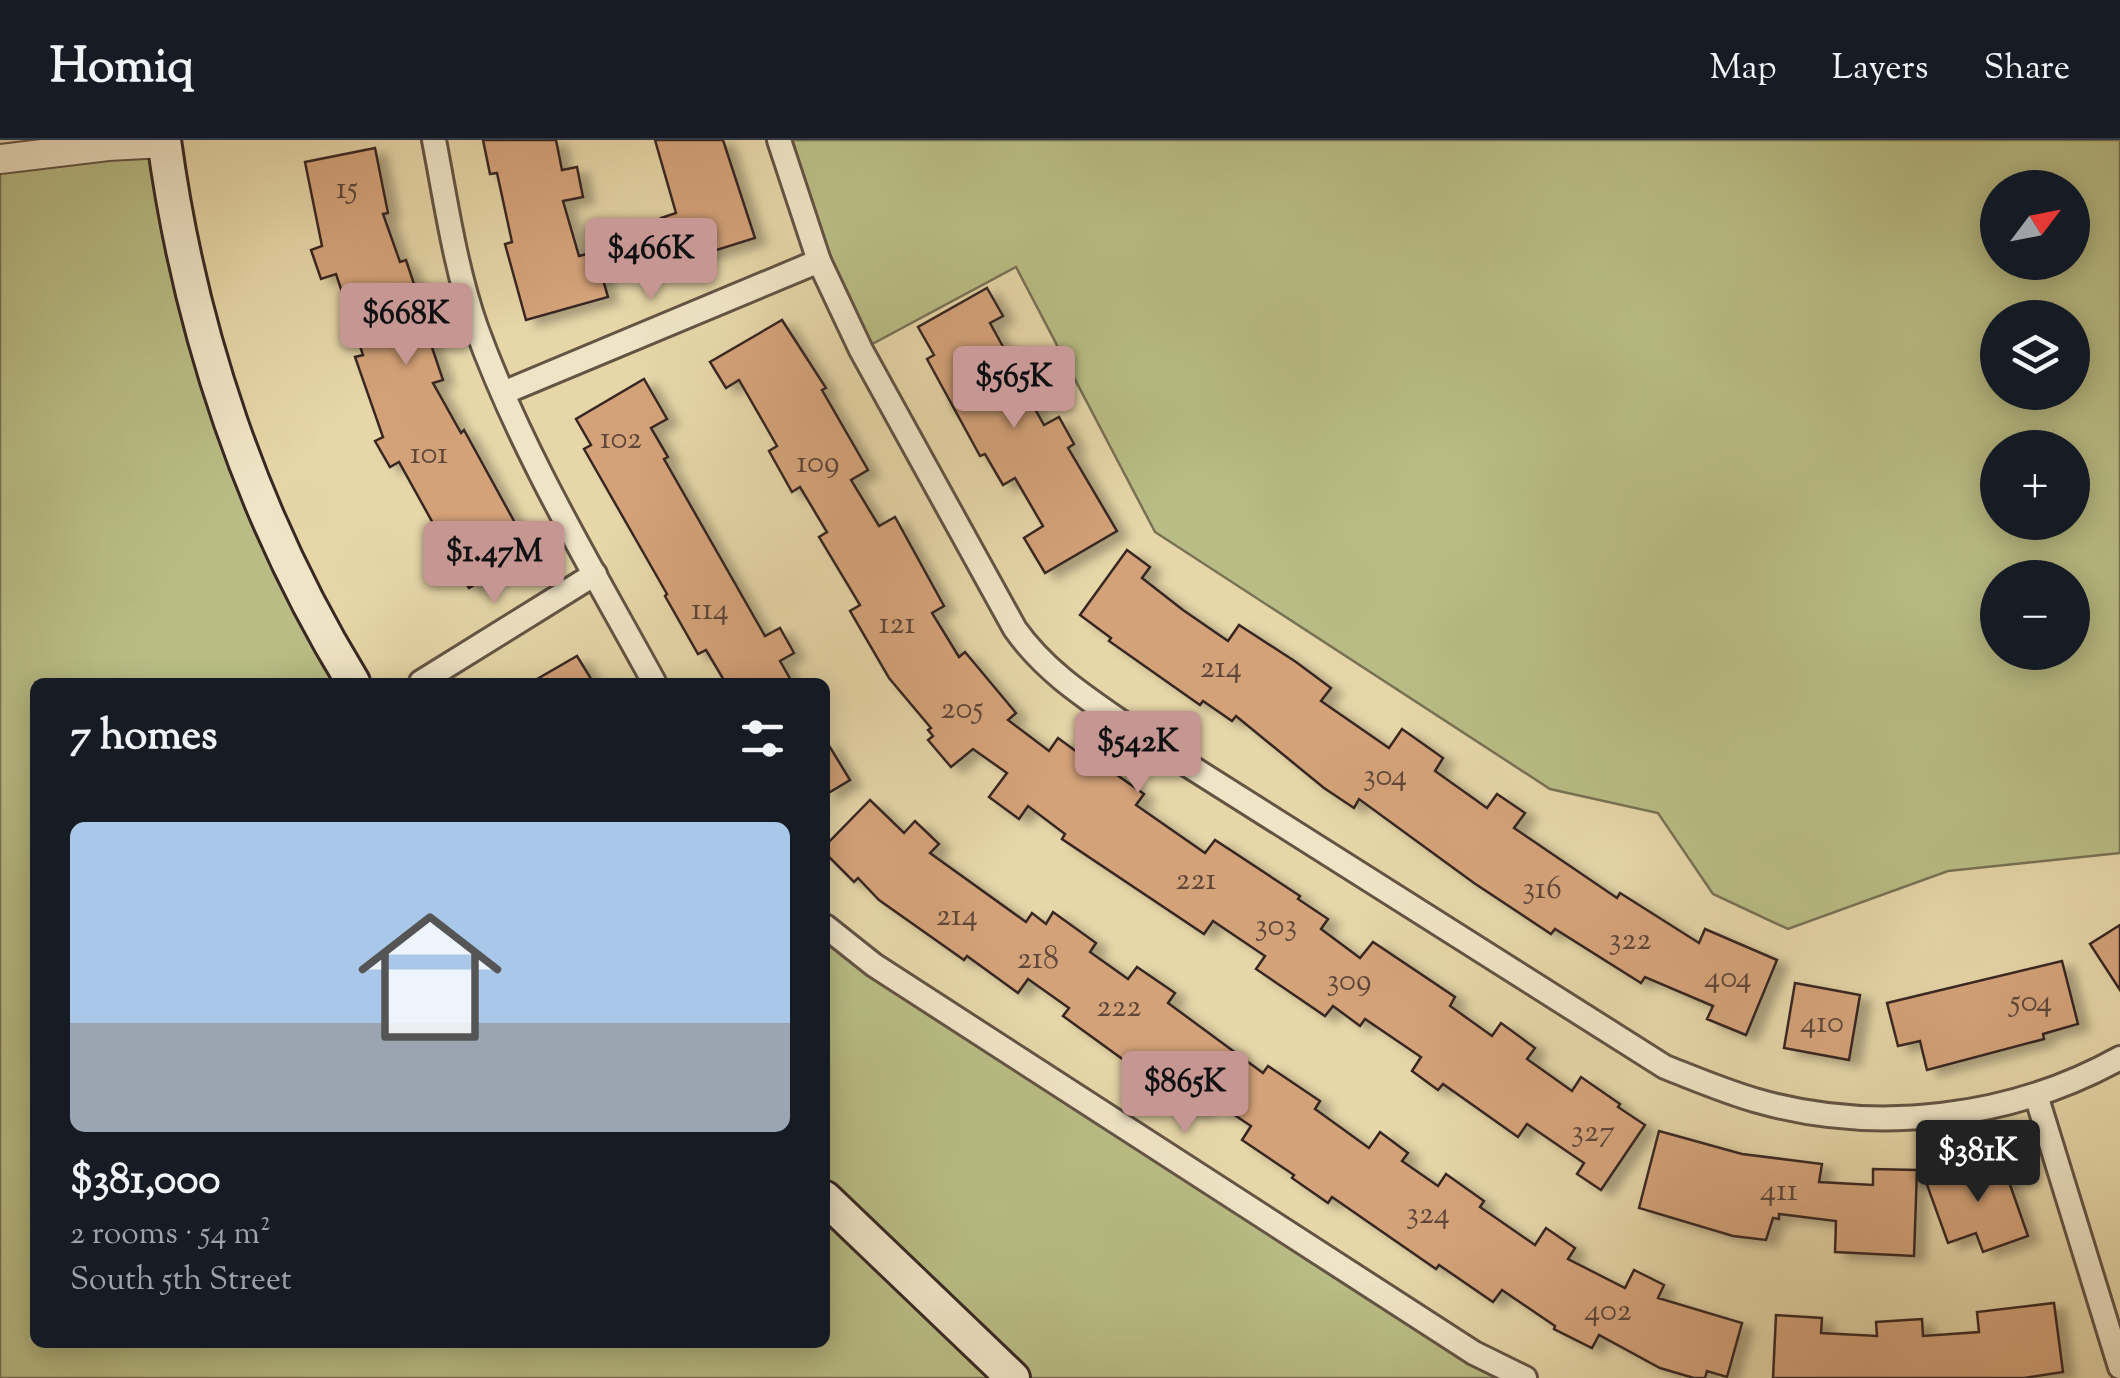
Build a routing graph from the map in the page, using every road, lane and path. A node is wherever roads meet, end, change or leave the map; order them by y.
1 (434, 140) edge
2 (778, 140) edge
3 (164, 141) edge
4 (0, 159) edge
5 (819, 262) junction
6 (503, 393) junction
7 (595, 574) junction
8 (351, 678) edge
9 (427, 678) edge
10 (652, 678) edge
11 (830, 930) edge
12 (2120, 1058) edge
13 (2036, 1095) junction
14 (830, 1203) edge
15 (2120, 1367) edge
16 (1013, 1378) edge
17 (1525, 1378) edge

1 - 6 street
2 - 5 street
3 - 4 street
3 - 8 main road
5 - 6 street
5 - 13 street
6 - 7 street
7 - 9 street
7 - 10 street
11 - 17 street
12 - 13 street
13 - 15 street
14 - 16 main road

